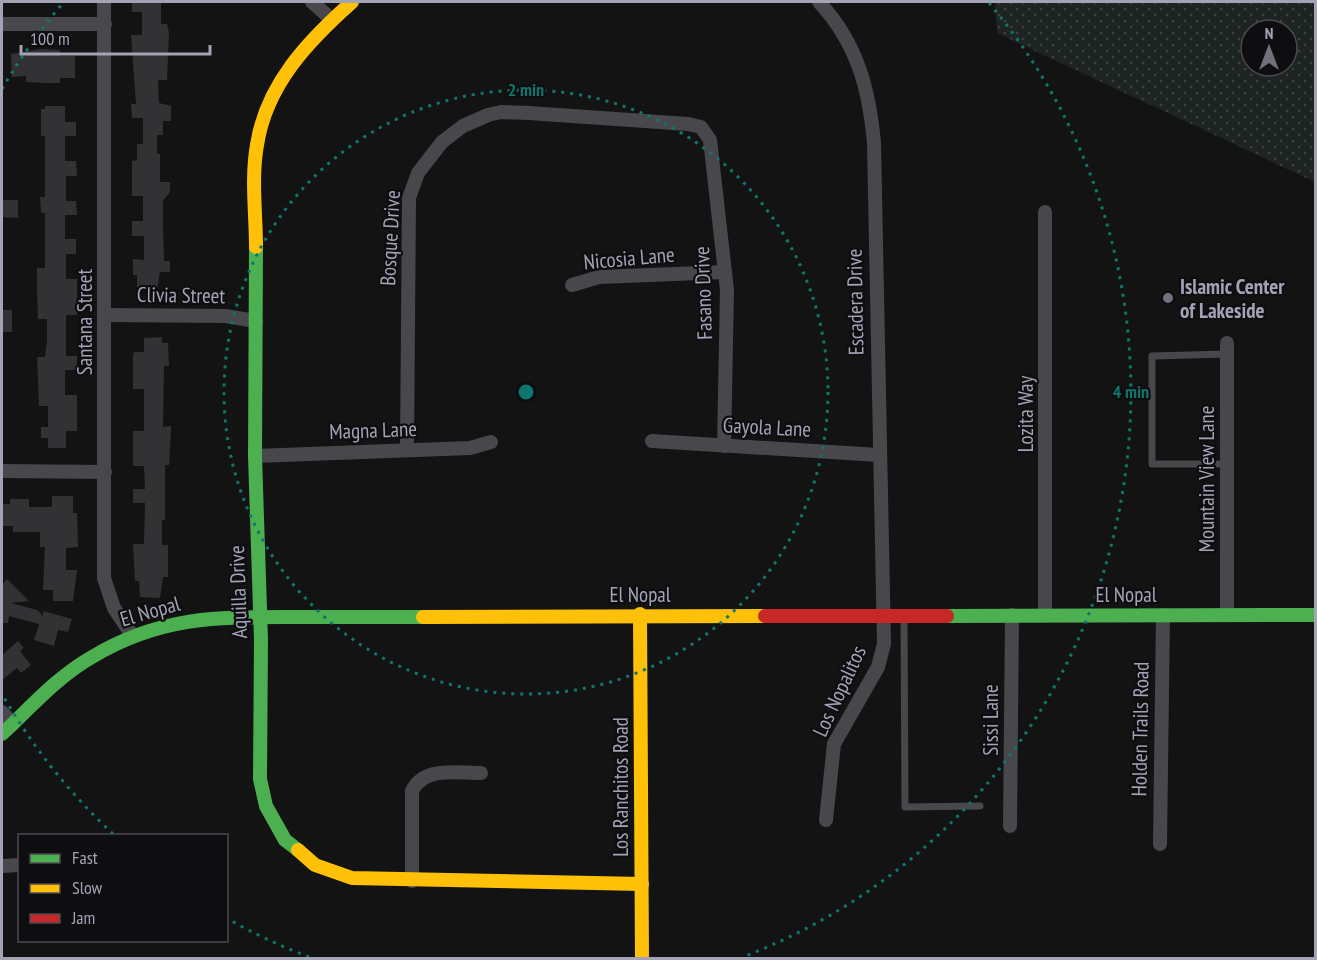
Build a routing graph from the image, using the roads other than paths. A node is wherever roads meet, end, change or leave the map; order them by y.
1 (104, 2) edge
2 (312, 2) edge
3 (352, 2) edge
4 (819, 2) edge
5 (331, 19) junction
6 (2, 24) edge
7 (105, 24) junction
8 (710, 140) joint
9 (1045, 213) dead end
10 (725, 272) junction
11 (572, 285) dead end
12 (105, 315) junction
13 (256, 321) junction
14 (1227, 349) joint
15 (652, 441) dead end
16 (491, 442) dead end
17 (724, 446) junction
18 (407, 450) junction
19 (879, 455) junction
20 (255, 456) junction
21 (1227, 464) junction
22 (2, 471) edge
23 (105, 471) junction
24 (640, 614) junction
25 (1227, 614) junction
26 (883, 615) junction
27 (904, 615) junction
28 (1011, 615) junction
29 (1045, 615) junction
30 (1162, 615) junction
31 (1316, 615) edge
32 (259, 616) junction
33 (132, 635) junction
34 (2, 712) edge
35 (13, 724) junction
36 (2, 734) edge
37 (481, 773) dead end
38 (980, 806) dead end
39 (826, 820) dead end
40 (1010, 826) dead end
41 (1160, 844) dead end
42 (2, 866) edge
43 (18, 866) edge
44 (412, 881) junction
45 (642, 884) junction
46 (642, 958) edge

1 - 7 street, Santana Street
2 - 5 street
3 - 5 street, Aquilla Drive
4 - 19 street, Escadera Drive
5 - 13 street, Aquilla Drive
6 - 7 street
7 - 12 street, Santana Street
8 - 10 street, Fasano Drive
8 - 18 street, Bosque Drive
9 - 29 street, Lozita Way
10 - 11 street, Nicosia Lane
10 - 17 street, Fasano Drive
12 - 13 street, Clivia Street
12 - 23 street, Santana Street
13 - 20 street, Aquilla Drive
14 - 21 street, Mountain View Lane
14 - 21 lane
15 - 17 street, Gayola Lane
16 - 18 street, Magna Lane
17 - 19 street, Gayola Lane
18 - 20 street, Magna Lane
19 - 26 street, Escadera Drive
20 - 32 street, Aquilla Drive
21 - 25 street, Mountain View Lane
22 - 23 street
23 - 33 street, Santana Street
24 - 26 street, El Nopal
24 - 32 street, El Nopal
24 - 45 street, Los Ranchitos Road
25 - 30 street, El Nopal
25 - 31 street, El Nopal
26 - 27 street, El Nopal
26 - 39 street, Los Nopalitos
27 - 28 street, El Nopal
27 - 38 lane
28 - 29 street, El Nopal
28 - 40 street, Sissi Lane
29 - 30 street, El Nopal
30 - 41 street, Holden Trails Road
32 - 33 street, El Nopal
32 - 44 street, Aquilla Drive
33 - 35 street, El Nopal
34 - 35 street
35 - 36 street, El Nopal
37 - 44 street
42 - 43 street
44 - 45 street, Aquilla Drive
45 - 46 street, Los Ranchitos Road

